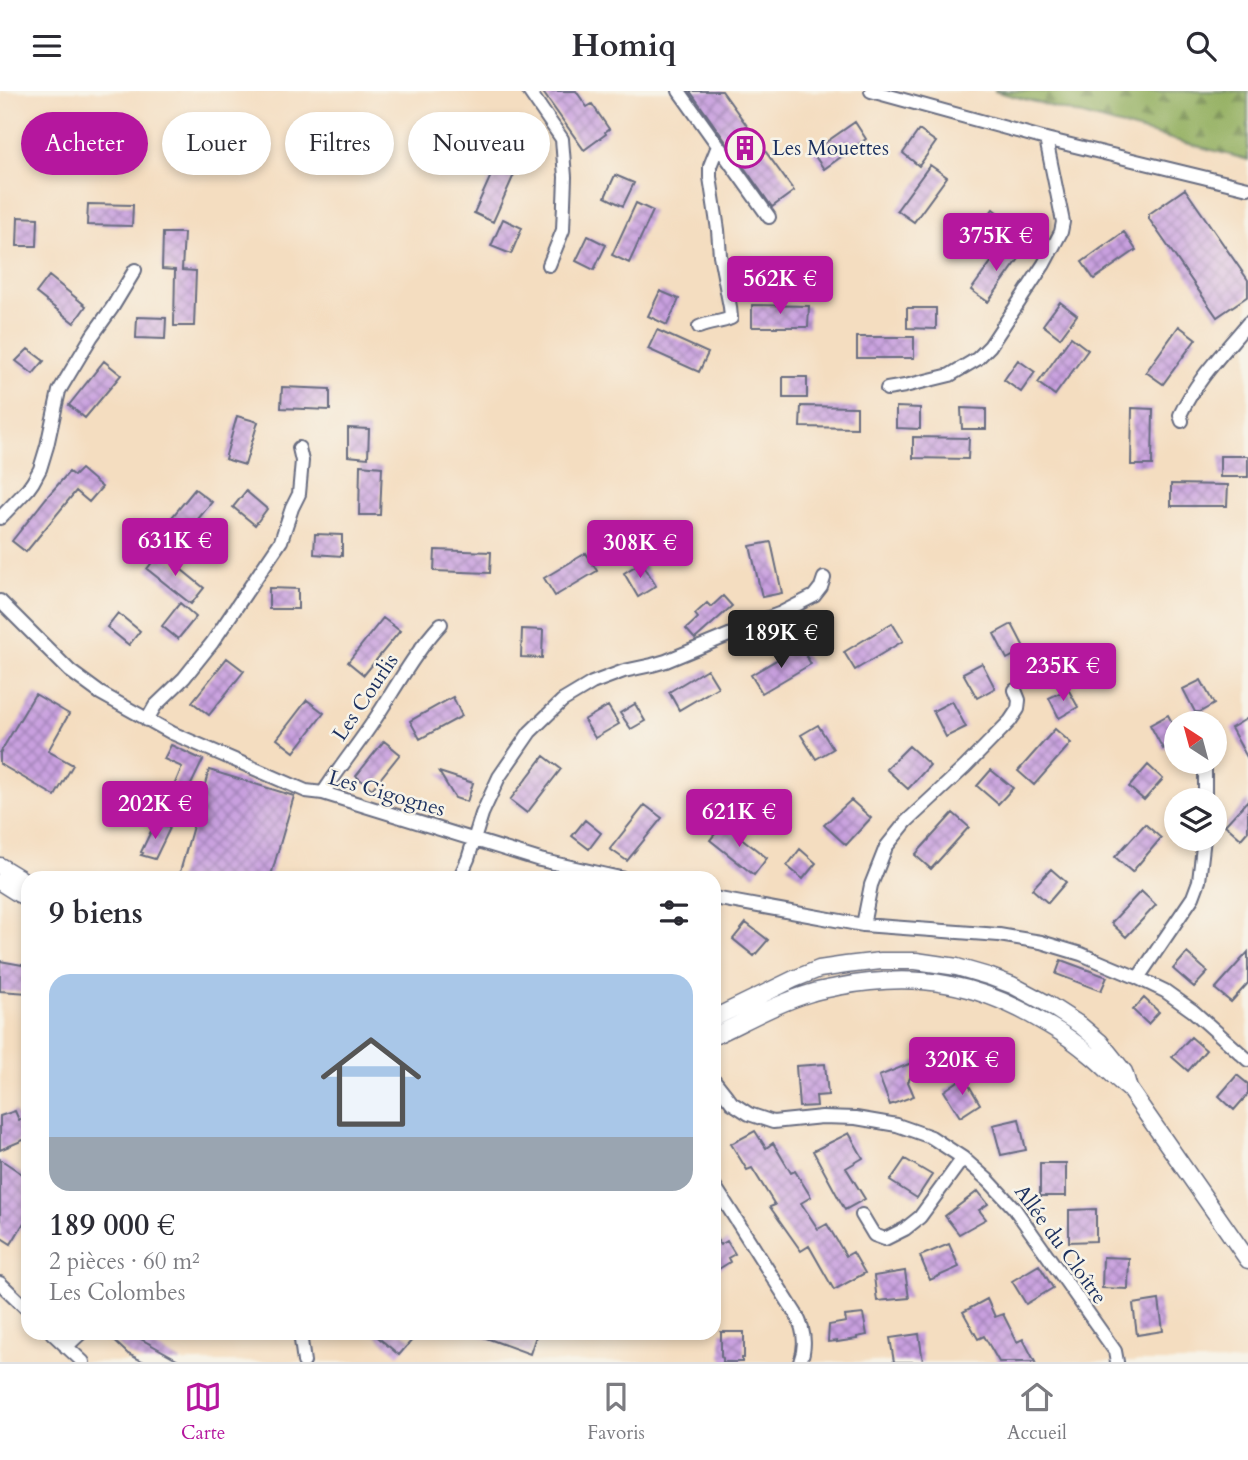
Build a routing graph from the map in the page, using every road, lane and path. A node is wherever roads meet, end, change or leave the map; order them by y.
1 (529, 91) edge
2 (678, 91) edge
3 (871, 91) edge
4 (1046, 139) junction
5 (718, 146) junction
6 (1248, 188) edge
7 (769, 216) dead end
8 (549, 265) dead end
9 (135, 270) dead end
10 (1248, 323) edge
11 (699, 327) dead end
12 (887, 389) dead end
13 (1182, 421) dead end
14 (299, 448) dead end
15 (0, 518) edge
16 (824, 578) dead end
17 (0, 601) edge
18 (441, 624) dead end
19 (1015, 690) dead end
20 (147, 720) junction
21 (323, 793) junction
22 (474, 839) junction
23 (1202, 851) edge
24 (0, 866) edge
25 (463, 871) edge
26 (589, 871) edge
27 (21, 879) edge
28 (0, 882) edge
29 (21, 895) edge
30 (721, 899) edge
31 (863, 925) junction
32 (1138, 978) junction
33 (721, 1015) edge
34 (721, 1033) edge
35 (1248, 1060) edge
36 (721, 1089) edge
37 (1129, 1089) junction
38 (963, 1158) junction
39 (721, 1196) edge
40 (862, 1215) dead end
41 (1248, 1259) edge
42 (0, 1283) edge
43 (21, 1303) edge
44 (60, 1340) edge
45 (73, 1340) edge
46 (301, 1340) edge
47 (66, 1346) junction
48 (83, 1362) edge
49 (304, 1362) edge
50 (800, 1362) edge
51 (1117, 1362) edge

1 - 8 street
2 - 5 street
3 - 4 street
4 - 6 street
4 - 12 street
5 - 7 street
5 - 11 street
9 - 15 street
10 - 13 street
14 - 20 street
16 - 22 street
17 - 20 street, Les Cigognes
18 - 21 street, Les Courlis
19 - 31 street
20 - 21 street, Les Cigognes
21 - 22 street, Les Cigognes
22 - 25 street
22 - 26 street, Les Cigognes
23 - 32 street
24 - 27 street
28 - 29 street
30 - 31 street
31 - 32 street
32 - 35 street
33 - 37 street
34 - 37 street
36 - 38 street, Allée du Cloître
37 - 41 street
38 - 40 street
38 - 51 street, Allée du Cloître
39 - 50 street
42 - 43 street
44 - 47 street
45 - 47 street
46 - 49 street
47 - 48 street

